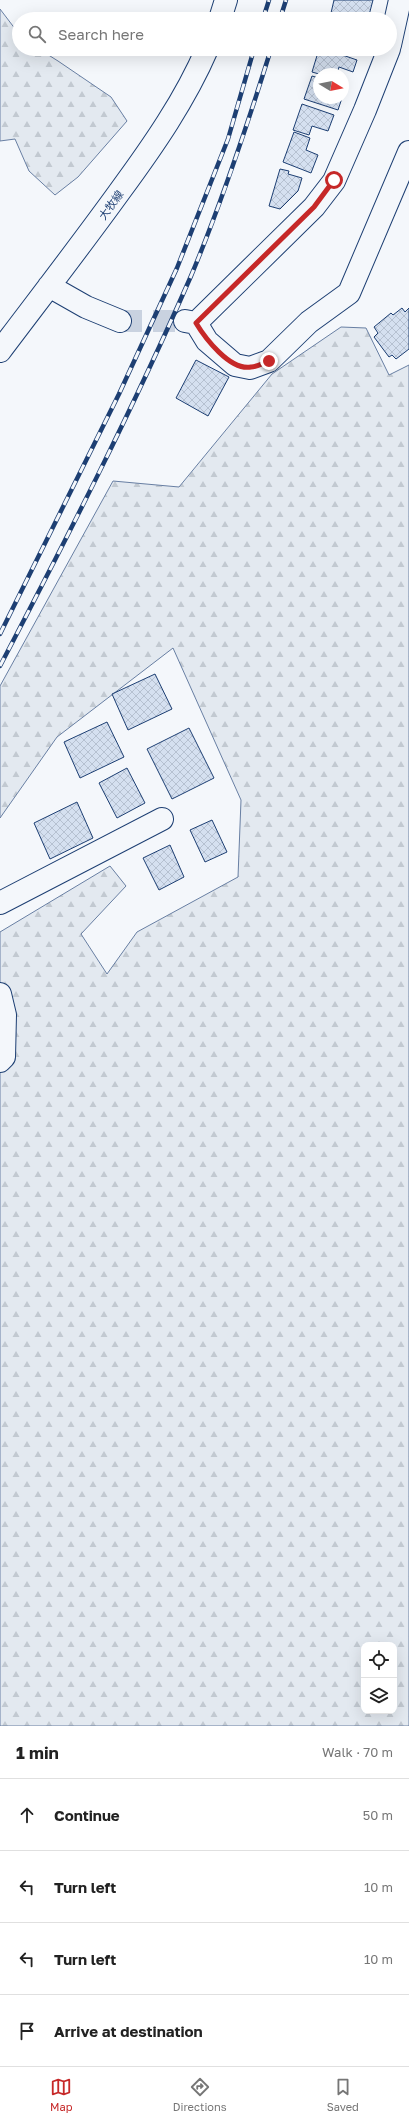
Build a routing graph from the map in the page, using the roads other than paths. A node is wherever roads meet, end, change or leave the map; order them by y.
1 (226, 0) edge
2 (400, 0) edge
3 (222, 12) edge
4 (397, 14) edge
5 (203, 56) edge
6 (385, 56) edge
7 (409, 152) edge
8 (49, 286) junction
9 (120, 321) tunnel mouth
10 (0, 351) edge
11 (162, 819) dead end
12 (0, 903) edge
13 (0, 994) edge
14 (0, 1061) edge

1 - 3 street
2 - 4 street
5 - 8 street, 大牧線
6 - 7 street
8 - 9 street
8 - 10 street, 大牧線
11 - 12 street
13 - 14 street

